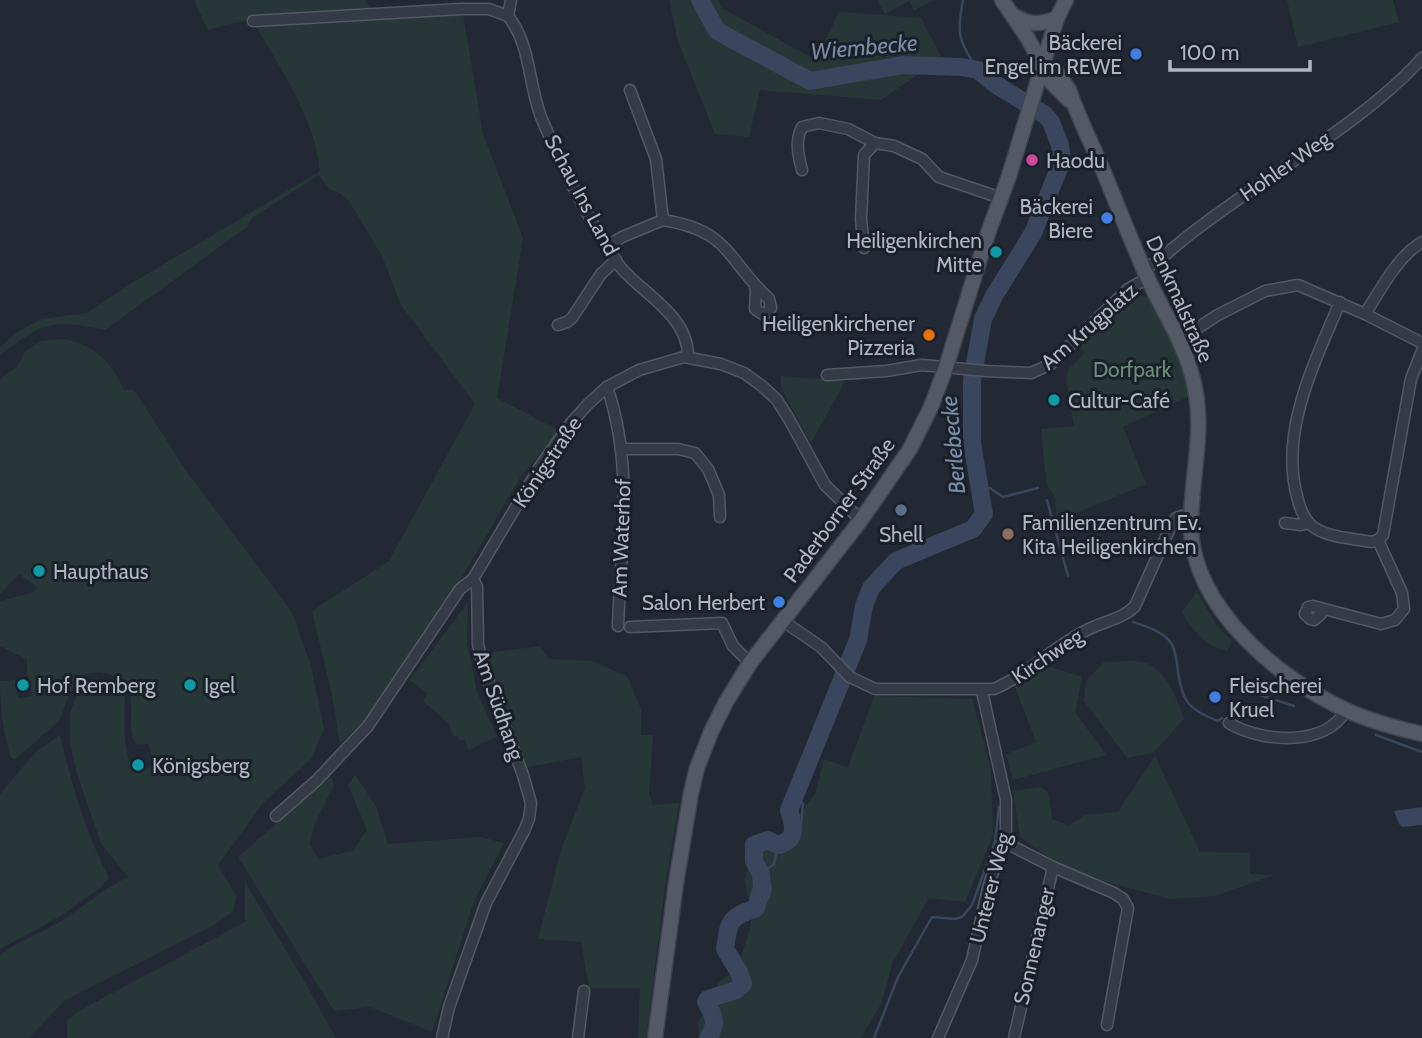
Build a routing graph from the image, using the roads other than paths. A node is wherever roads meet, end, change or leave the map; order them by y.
1 (511, 0) edge
2 (1002, 0) edge
3 (1066, 0) edge
4 (1013, 15) junction
5 (508, 16) junction
6 (1057, 18) junction
7 (253, 21) dead end
8 (1422, 58) edge
9 (1042, 63) junction
10 (630, 90) dead end
11 (875, 143) junction
12 (802, 170) dead end
13 (1001, 198) junction
14 (663, 220) junction
15 (1422, 242) edge
16 (607, 246) junction
17 (864, 248) dead end
18 (616, 260) junction
19 (1146, 273) junction
20 (754, 283) junction
21 (1340, 302) junction
22 (1366, 313) junction
23 (558, 325) dead end
24 (1178, 341) junction
25 (1422, 343) edge
26 (1422, 351) edge
27 (688, 356) junction
28 (946, 367) junction
29 (827, 375) dead end
30 (607, 387) junction
31 (621, 449) junction
32 (1191, 513) junction
33 (720, 517) dead end
34 (861, 520) junction
35 (1285, 523) dead end
36 (1309, 523) junction
37 (1378, 540) junction
38 (472, 579) junction
39 (1322, 609) dead end
40 (782, 621) junction
41 (750, 663) junction
42 (982, 691) junction
43 (1346, 710) junction
44 (1229, 723) dead end
45 (1422, 734) edge
46 (276, 816) dead end
47 (1004, 842) junction
48 (1053, 867) junction
49 (584, 991) dead end
50 (1107, 1025) dead end
51 (442, 1038) edge
52 (578, 1038) edge
53 (655, 1038) edge
54 (938, 1038) edge
55 (1014, 1038) edge

1 - 5 street
2 - 4 main road, Denkmalstraße
3 - 6 main road, Paderborner Straße
4 - 6 main road
4 - 9 main road, Denkmalstraße
5 - 7 street
5 - 16 street, Schau Ins Land
6 - 9 main road, Paderborner Straße
8 - 19 street, Hohler Weg
9 - 13 main road, Paderborner Straße
9 - 19 main road, Denkmalstraße
10 - 14 street
11 - 12 street
11 - 13 street
11 - 17 street
13 - 28 main road, Paderborner Straße
14 - 16 street
14 - 20 street
15 - 22 street
16 - 18 street, Schau Ins Land
18 - 23 street
18 - 27 street, Schau Ins Land
19 - 24 main road, Denkmalstraße
19 - 28 street, Am Krugplatz
20 - 20 street
21 - 22 street
21 - 24 street
21 - 36 street
22 - 25 street
24 - 32 main road, Denkmalstraße
26 - 37 street
27 - 30 street, Königstraße
27 - 34 street, Königstraße
28 - 29 street
28 - 34 main road, Paderborner Straße
30 - 31 street, Am Waterhof
30 - 38 street, Königstraße
31 - 33 street, Am Waterhof
31 - 41 street, Am Waterhof
32 - 42 street, Kirchweg
32 - 43 main road, Denkmalstraße
34 - 40 main road, Paderborner Straße
35 - 36 street
36 - 37 street
37 - 39 street
38 - 46 street
38 - 51 street, Am Südhang
40 - 41 main road, Paderborner Straße
40 - 42 street, Kirchweg
41 - 53 main road, Paderborner Straße
42 - 47 street, Unterer Weg
43 - 44 street
43 - 45 main road, Denkmalstraße
47 - 48 street, Sonnenanger
47 - 54 street, Unterer Weg
48 - 50 street
48 - 55 street, Sonnenanger
49 - 52 street

